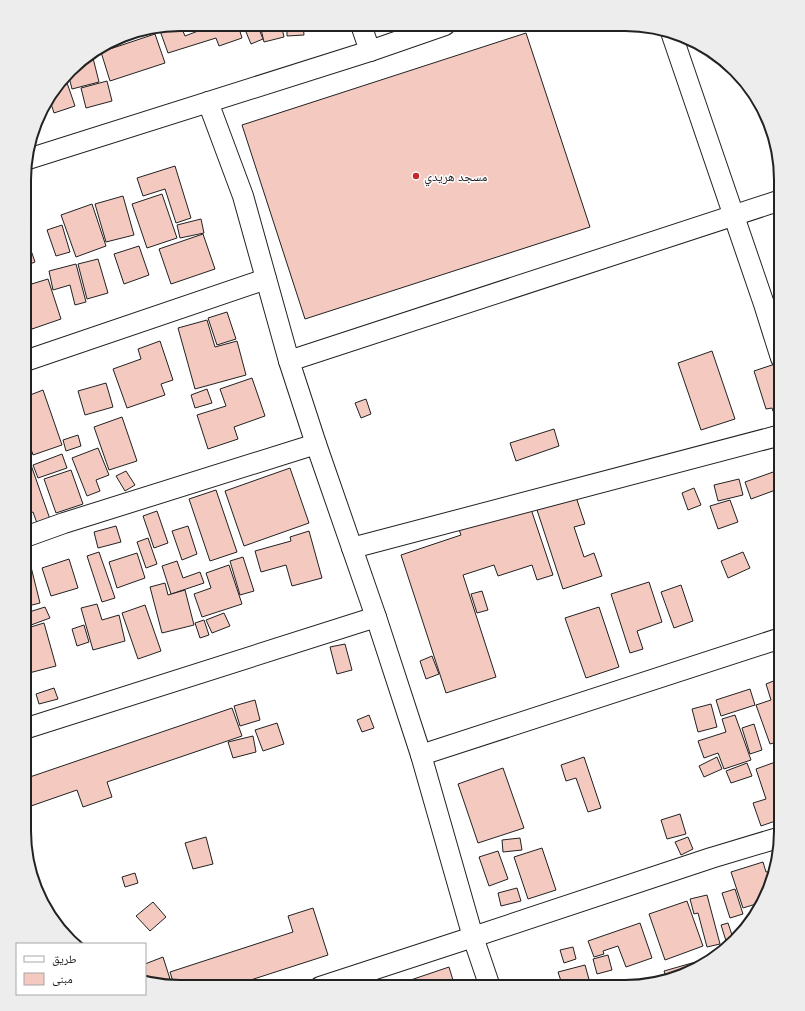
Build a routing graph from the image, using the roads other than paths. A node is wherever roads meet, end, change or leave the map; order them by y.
1 (363, 31) edge
2 (428, 31) edge
3 (673, 39) edge
4 (370, 51) junction
5 (208, 102) junction
6 (33, 158) edge
7 (774, 202) edge
8 (733, 216) junction
9 (266, 279) junction
10 (774, 336) edge
11 (31, 359) edge
12 (289, 361) junction
13 (774, 437) edge
14 (316, 444) junction
15 (31, 535) edge
16 (352, 548) junction
17 (376, 617) junction
18 (774, 640) edge
19 (31, 727) edge
20 (421, 755) junction
21 (774, 839) edge
22 (473, 937) junction
23 (341, 980) edge
24 (488, 980) edge

1 - 4 street
2 - 4 street
3 - 8 street
4 - 5 street
5 - 6 street
5 - 9 street
7 - 8 street
8 - 10 street
8 - 12 street
9 - 11 street
9 - 12 street
12 - 14 street
13 - 16 street
14 - 15 street
14 - 16 street
16 - 17 street
17 - 19 street
17 - 20 street
18 - 20 street
20 - 22 street
21 - 22 street
22 - 23 street
22 - 24 street

